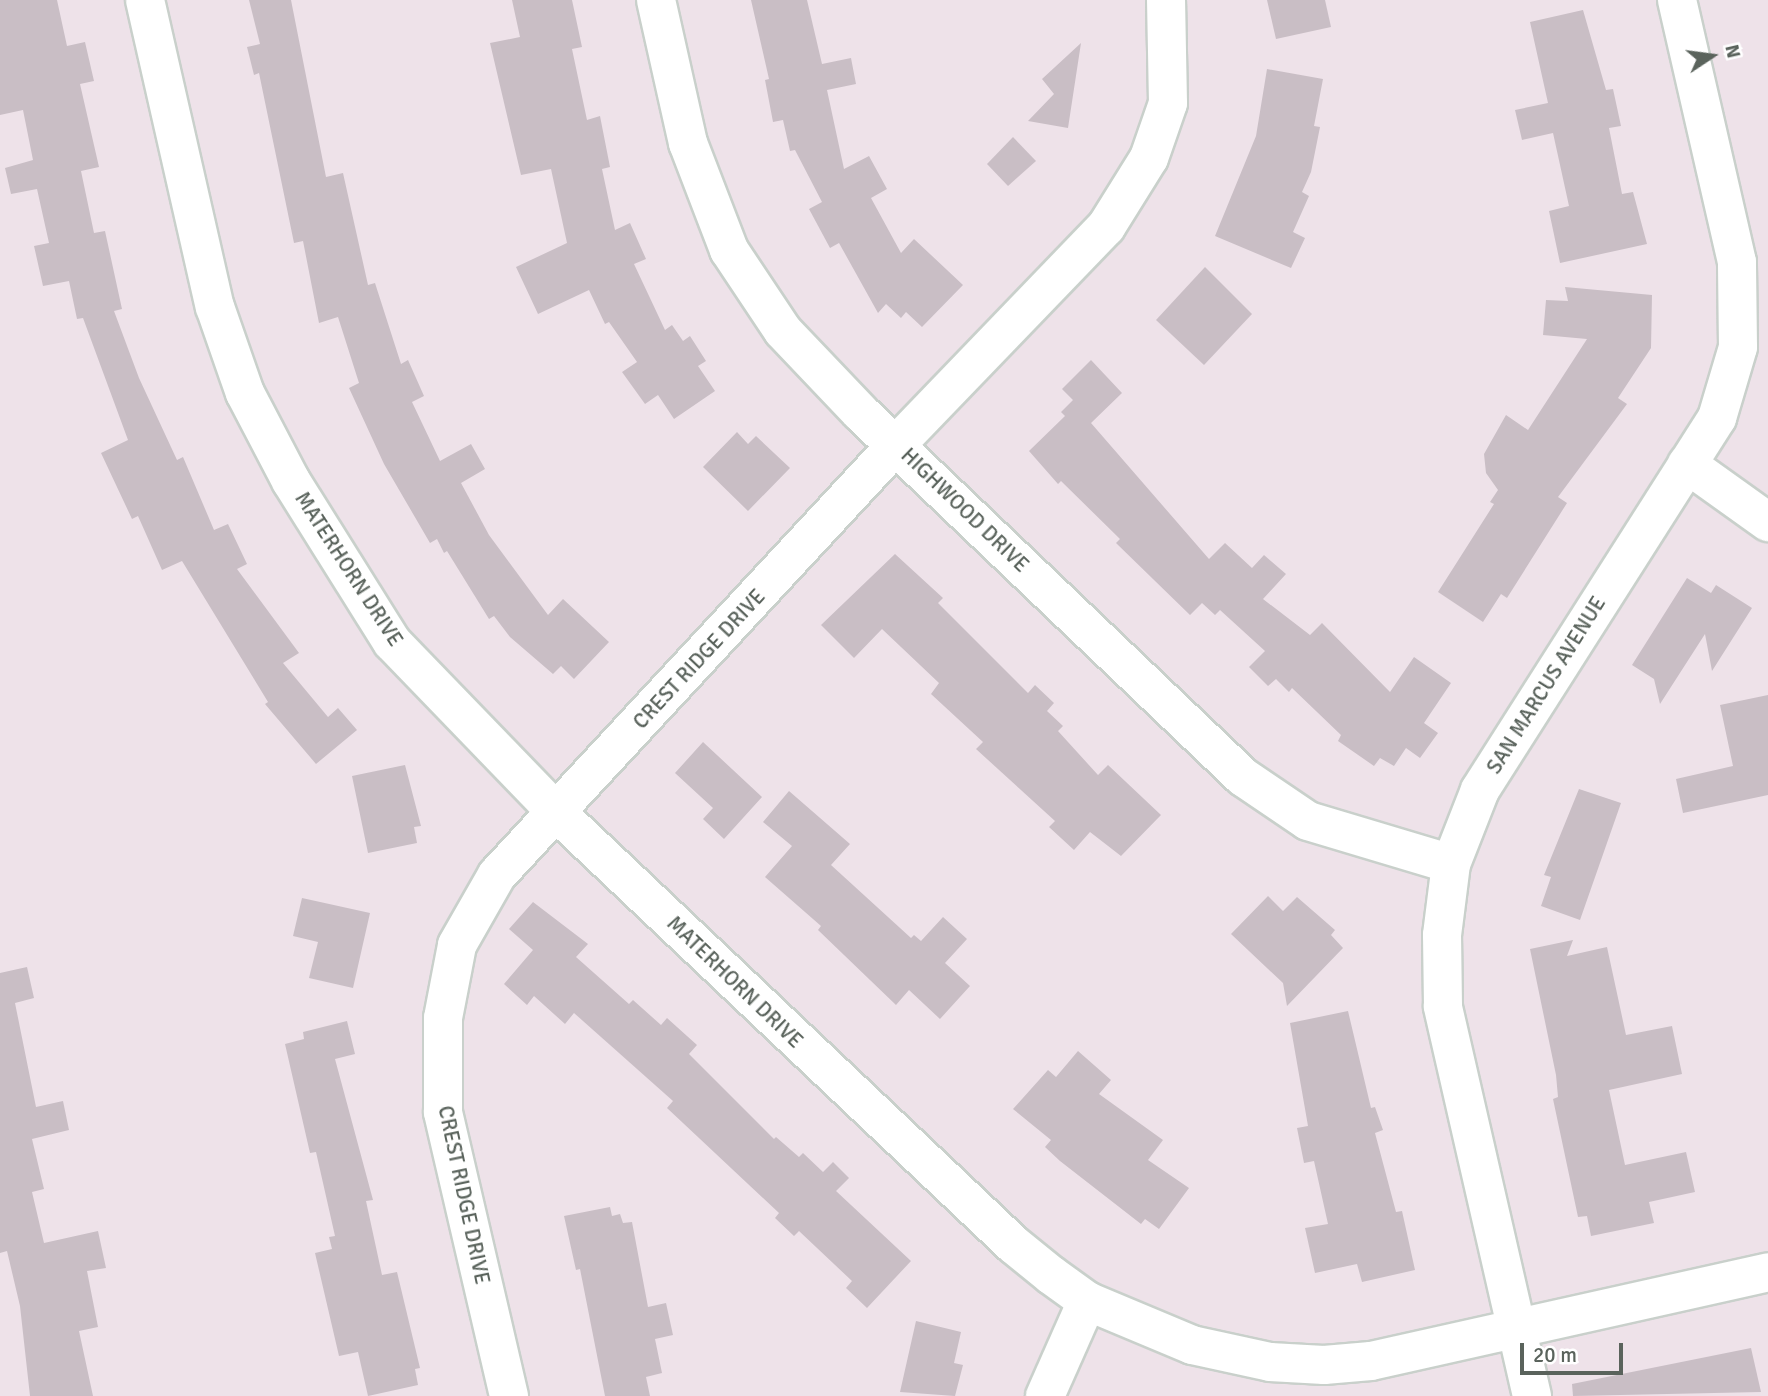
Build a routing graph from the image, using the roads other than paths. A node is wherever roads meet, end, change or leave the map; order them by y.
1 (145, 0) edge
2 (656, 0) edge
3 (1166, 0) edge
4 (1677, 0) edge
5 (896, 445) junction
6 (1687, 464) junction
7 (1768, 522) edge
8 (555, 811) junction
9 (1451, 864) junction
10 (1768, 1272) edge
11 (1087, 1301) junction
12 (1516, 1329) junction
13 (509, 1396) edge
14 (1045, 1396) edge
15 (1532, 1396) edge

1 - 8 street, MATERHORN DRIVE
2 - 5 street, HIGHWOOD DRIVE
3 - 5 street, CREST RIDGE DRIVE
4 - 6 street, SAN MARCUS AVENUE
5 - 8 street, CREST RIDGE DRIVE
5 - 9 street, HIGHWOOD DRIVE
6 - 7 street
6 - 9 street, SAN MARCUS AVENUE
8 - 11 street, MATERHORN DRIVE
8 - 13 street, CREST RIDGE DRIVE
9 - 12 street, SAN MARCUS AVENUE
10 - 12 street, MATERHORN DRIVE
11 - 12 street, MATERHORN DRIVE
11 - 14 street
12 - 15 street, SAN MARCUS AVENUE

